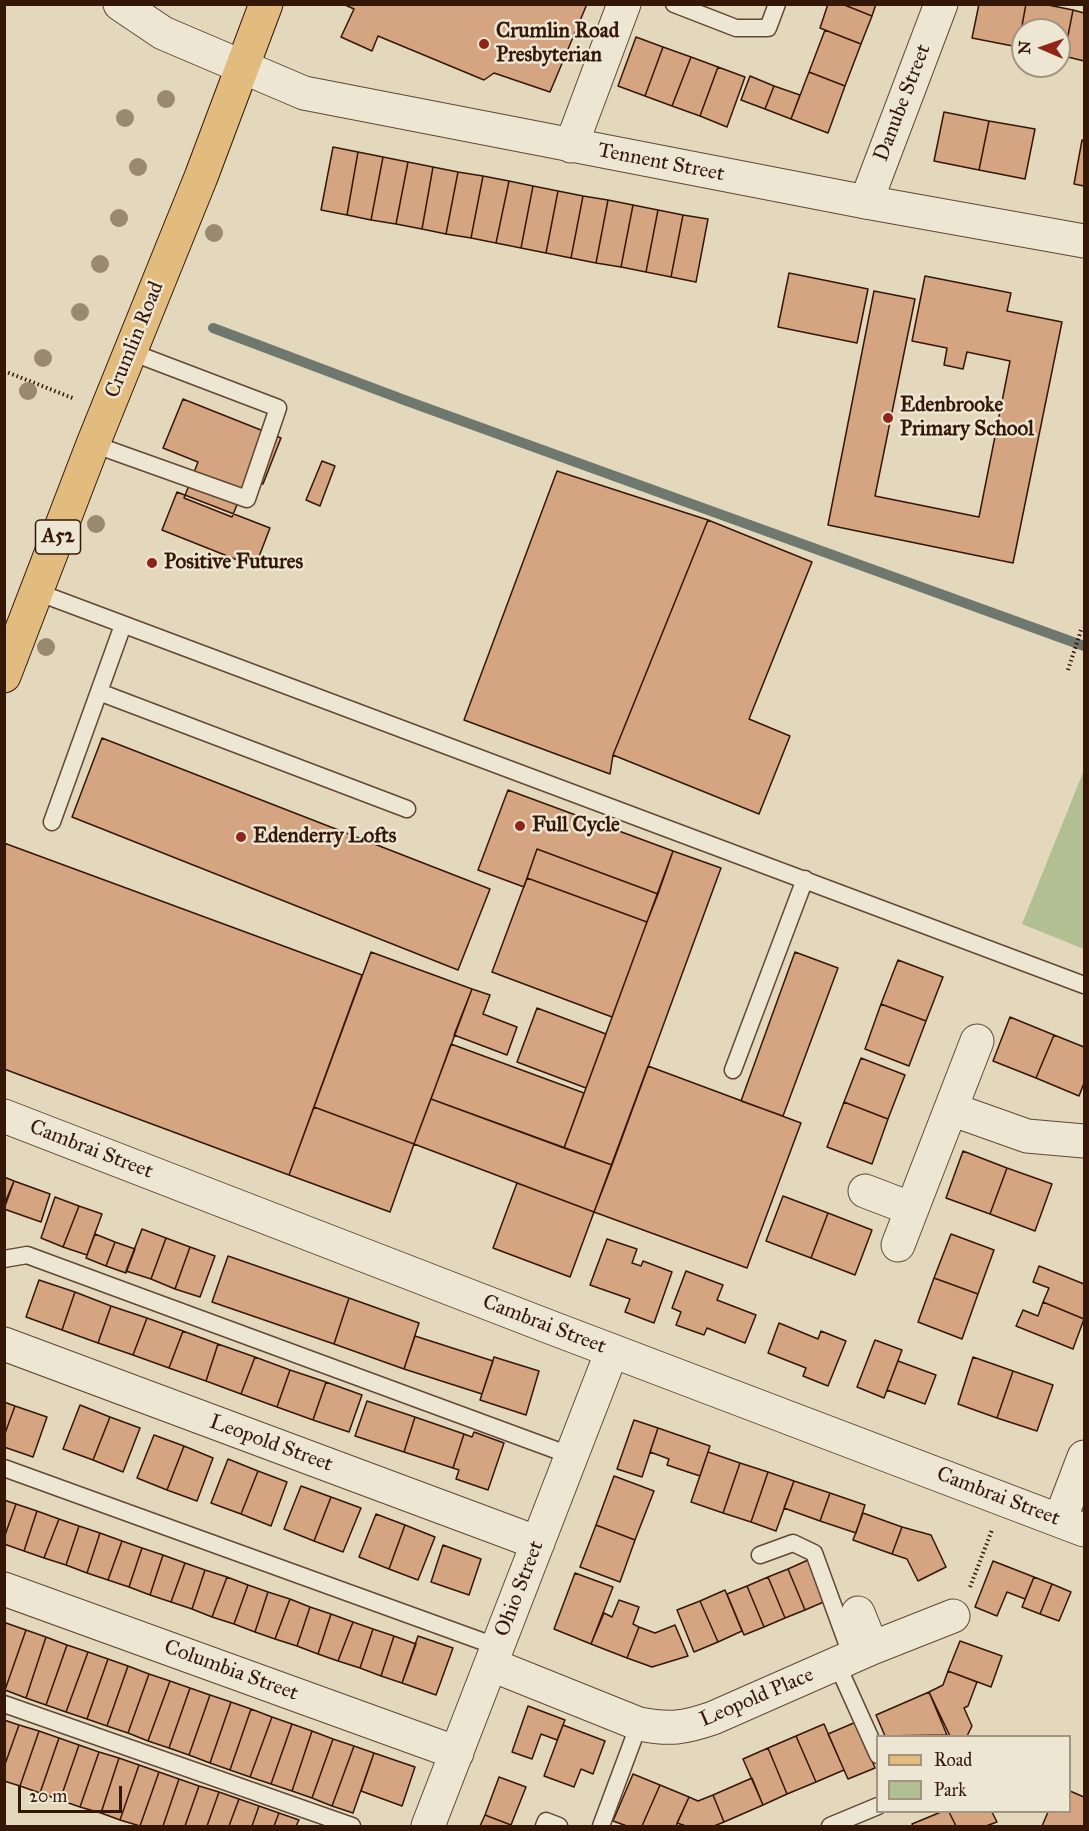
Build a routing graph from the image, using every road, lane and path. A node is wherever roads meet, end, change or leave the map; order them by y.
1 (120, 4) edge
2 (266, 4) edge
3 (624, 4) edge
4 (674, 4) edge
5 (777, 4) edge
6 (941, 4) edge
7 (242, 68) junction
8 (571, 146) junction
9 (866, 202) junction
10 (1084, 241) edge
11 (131, 352) junction
12 (4, 371) edge
13 (106, 412) junction
14 (93, 444) junction
15 (37, 592) junction
16 (123, 625) junction
17 (1082, 627) dead end
18 (1068, 668) dead end
19 (4, 676) edge
20 (99, 692) junction
21 (407, 809) dead end
22 (52, 822) dead end
23 (805, 879) junction
24 (1084, 985) edge
25 (977, 1041) dead end
26 (733, 1070) dead end
27 (951, 1109) junction
28 (4, 1116) edge
29 (1084, 1142) edge
30 (865, 1191) dead end
31 (912, 1209) junction
32 (898, 1245) dead end
33 (4, 1259) edge
34 (4, 1344) edge
35 (612, 1351) junction
36 (572, 1456) junction
37 (1084, 1457) edge
38 (4, 1468) edge
39 (1004, 1499) junction
40 (1072, 1525) edge
41 (538, 1543) junction
42 (760, 1555) dead end
43 (4, 1589) edge
44 (858, 1613) dead end
45 (953, 1616) joint
46 (495, 1656) junction
47 (854, 1656) junction
48 (4, 1704) edge
49 (639, 1724) junction
50 (876, 1747) edge
51 (456, 1753) junction
52 (876, 1807) edge
53 (352, 1827) edge
54 (428, 1827) edge
55 (544, 1827) edge
56 (559, 1827) edge
57 (601, 1827) edge
58 (830, 1827) edge

1 - 7 street, Tennent Street
2 - 7 main road, Crumlin Road / A52
3 - 8 street
4 - 5 lane
6 - 9 street, Danube Street
7 - 8 street, Tennent Street
7 - 11 main road, Crumlin Road / A52
8 - 9 street, Tennent Street
9 - 10 street, Tennent Street
11 - 13 main road, Crumlin Road / A52
11 - 14 lane
12 - 13 path
13 - 14 main road, Crumlin Road / A52
14 - 15 main road, Crumlin Road / A52
15 - 16 lane
15 - 19 main road, Crumlin Road / A52
16 - 20 lane
16 - 23 lane
17 - 18 path
20 - 21 lane
20 - 22 lane
23 - 24 lane
23 - 26 lane
25 - 27 street
27 - 29 street
27 - 31 street
28 - 35 street, Cambrai Street
30 - 31 street
31 - 32 street
33 - 36 lane
34 - 41 street, Leopold Street
35 - 36 street, Ohio Street
35 - 39 street, Cambrai Street
36 - 41 street, Ohio Street
37 - 40 street
38 - 46 lane
39 - 40 street, Cambrai Street
39 - 45 path
41 - 46 street, Ohio Street
42 - 47 lane
43 - 51 street, Columbia Street
44 - 47 street
45 - 47 street, Leopold Place
46 - 49 street, Leopold Place
46 - 51 street, Ohio Street
47 - 49 street, Leopold Place
47 - 50 lane
48 - 53 lane
49 - 57 lane
51 - 54 street, Ohio Street
52 - 58 lane
55 - 56 lane

